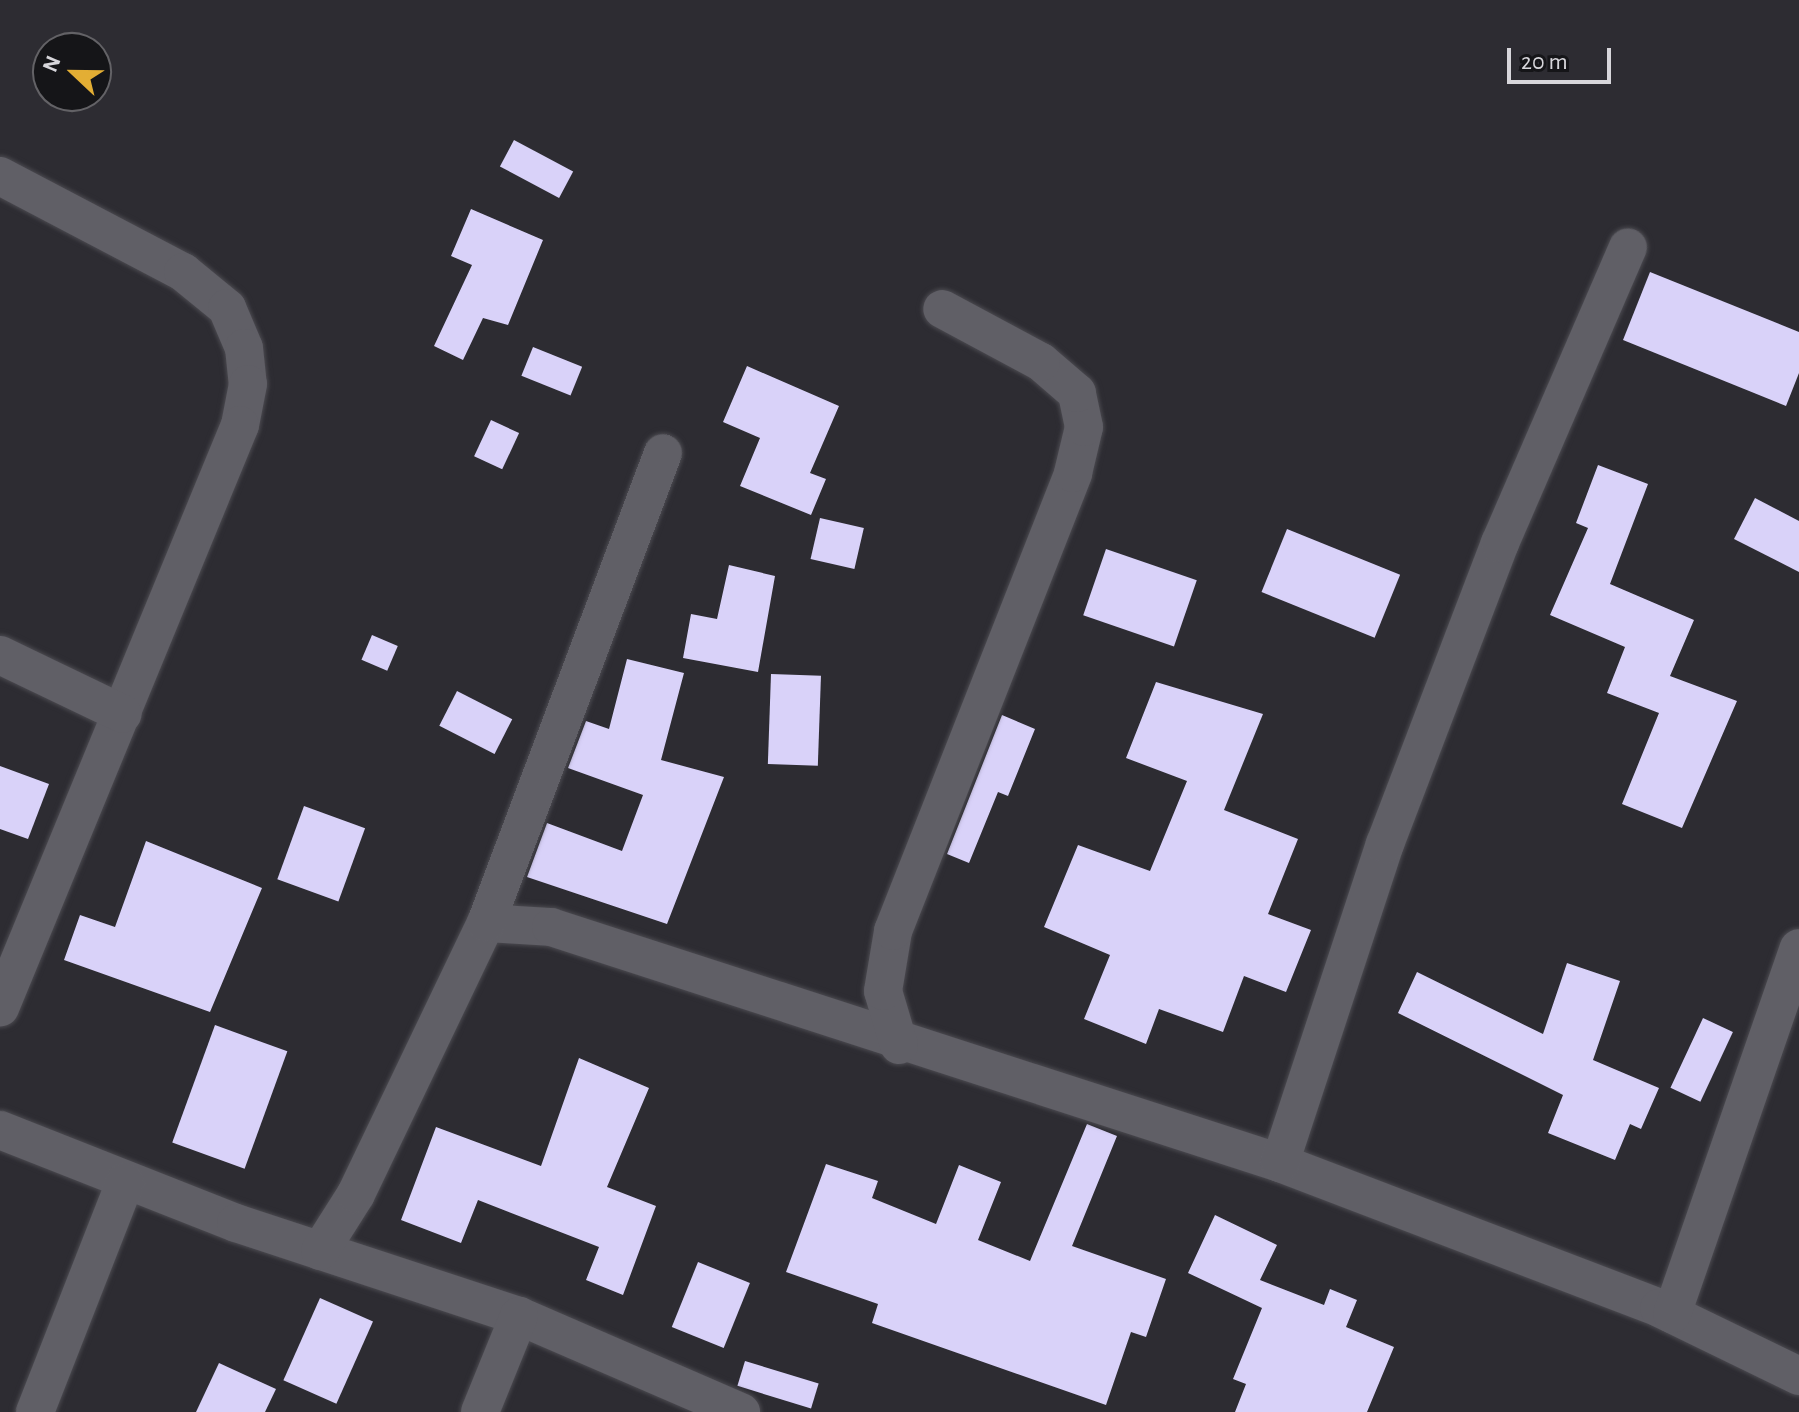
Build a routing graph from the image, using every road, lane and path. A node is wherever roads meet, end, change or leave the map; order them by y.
1 (0, 176) edge
2 (1628, 247) dead end
3 (942, 309) dead end
4 (663, 453) dead end
5 (0, 655) edge
6 (123, 714) junction
7 (486, 923) junction
8 (1799, 948) edge
9 (883, 991) junction
10 (0, 1008) edge
11 (846, 1027) junction
12 (899, 1045) junction
13 (0, 1130) edge
14 (1280, 1163) junction
15 (125, 1182) junction
16 (320, 1251) junction
17 (1672, 1314) junction
18 (519, 1316) junction
19 (1799, 1376) edge
20 (35, 1412) edge
21 (480, 1412) edge
22 (741, 1412) edge

1 - 6 street
2 - 14 street
3 - 9 street
4 - 7 street
5 - 6 street
6 - 10 street
7 - 11 street
7 - 16 street
8 - 17 street
9 - 11 street
9 - 12 street
11 - 12 street
12 - 14 street
13 - 15 street
14 - 17 street
15 - 16 street
15 - 20 street
16 - 18 street
17 - 19 street
18 - 21 street
18 - 22 street

